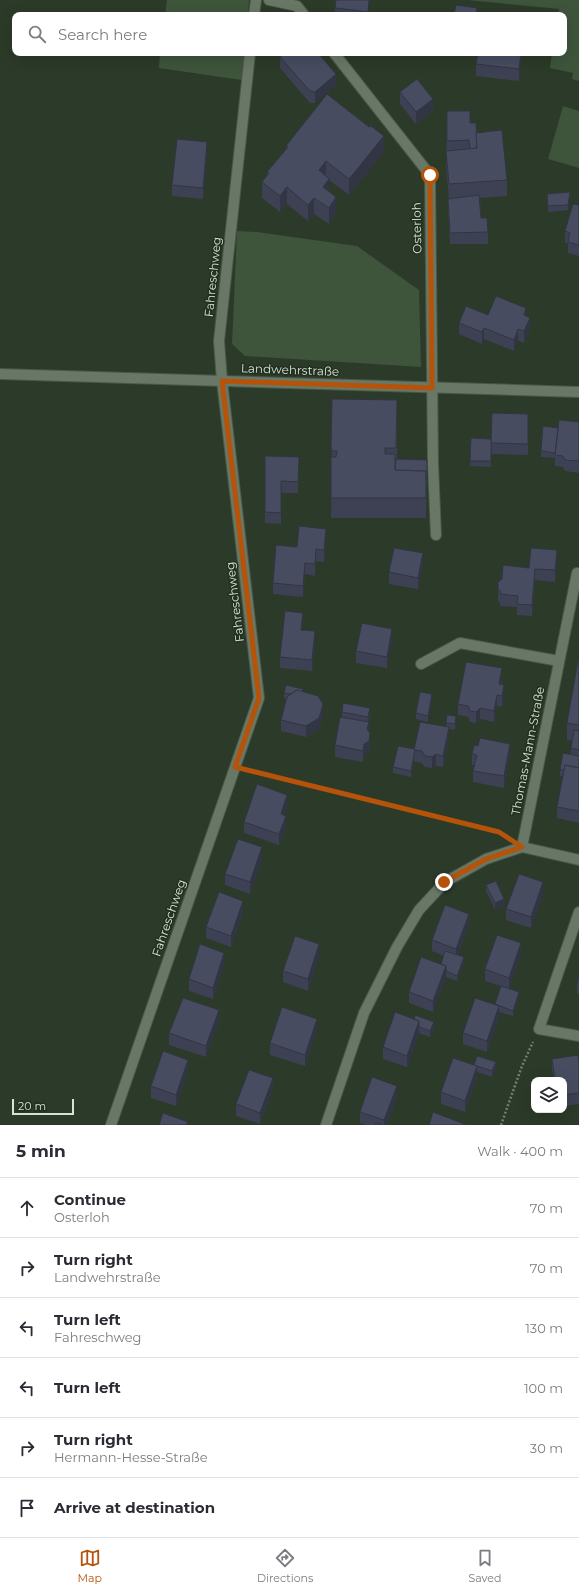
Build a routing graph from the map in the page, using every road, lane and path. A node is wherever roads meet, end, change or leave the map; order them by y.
1 (256, 0) edge
2 (269, 0) edge
3 (254, 12) edge
4 (302, 12) edge
5 (250, 56) edge
6 (336, 56) edge
7 (0, 374) edge
8 (222, 381) junction
9 (432, 388) junction
10 (579, 392) edge
11 (436, 535) dead end
12 (577, 573) dead end
13 (559, 661) junction
14 (421, 664) dead end
15 (235, 767) junction
16 (522, 847) junction
17 (579, 860) edge
18 (579, 912) edge
19 (539, 1028) junction
20 (579, 1036) edge
21 (111, 1125) edge
22 (326, 1125) edge
23 (500, 1125) edge

1 - 3 street
2 - 4 street
5 - 8 street, Fahreschweg
6 - 9 street, Osterloh
7 - 8 street, Landwehrstraße
8 - 9 street, Landwehrstraße
8 - 15 street, Fahreschweg
9 - 10 street, Landwehrstraße
9 - 11 street, Osterloh
12 - 13 street, Thomas-Mann-Straße
13 - 14 street
13 - 16 street, Thomas-Mann-Straße
15 - 16 path
15 - 21 street, Fahreschweg
16 - 17 street
16 - 22 street
18 - 19 street
19 - 20 street
19 - 23 path

